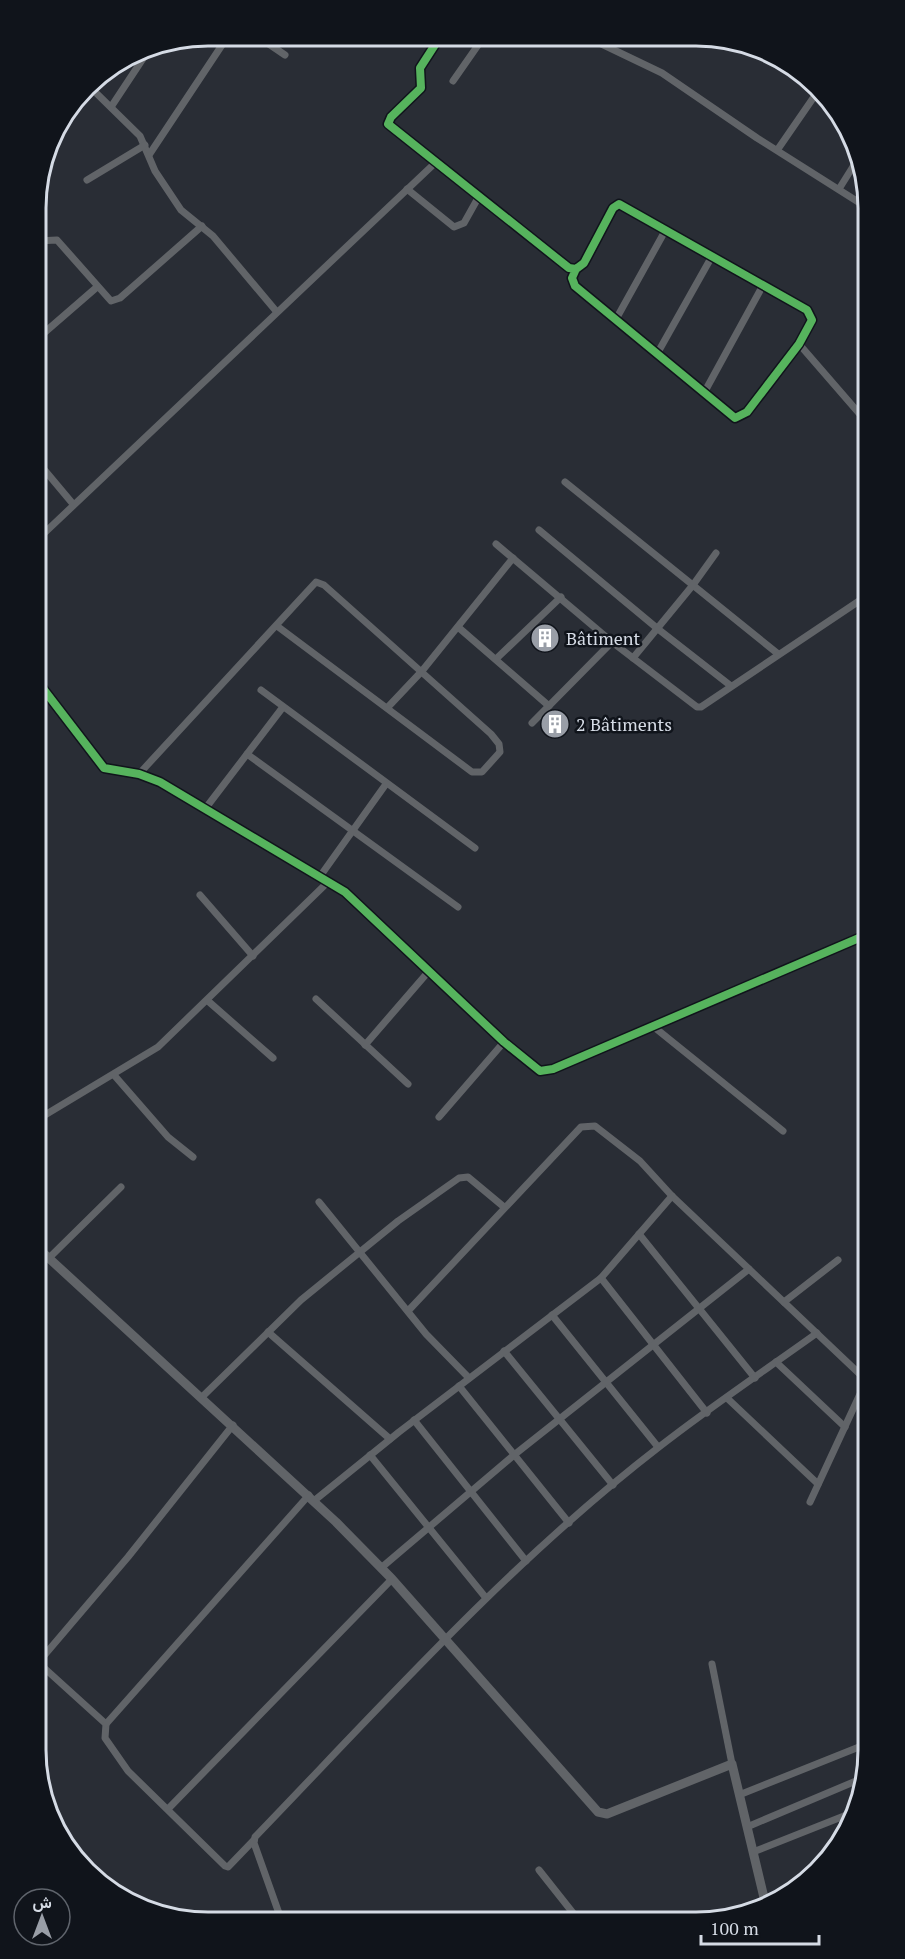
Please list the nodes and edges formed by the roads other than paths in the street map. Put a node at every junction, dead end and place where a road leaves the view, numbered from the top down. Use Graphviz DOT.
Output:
graph roads {
  1 [pos="221,46"];
  2 [pos="272,46"];
  3 [pos="435,46"];
  4 [pos="477,46"];
  5 [pos="606,46"];
  6 [pos="285,55"];
  7 [pos="141,62"];
  8 [pos="453,81"];
  9 [pos="96,93"];
  10 [pos="814,97"];
  11 [pos="111,107"];
  12 [pos="145,145"];
  13 [pos="778,149"];
  14 [pos="149,155"];
  15 [pos="434,164"];
  16 [pos="853,167"];
  17 [pos="87,180"];
  18 [pos="407,189"];
  19 [pos="839,189"];
  20 [pos="478,198"];
  21 [pos="858,201"];
  22 [pos="202,226"];
  23 [pos="665,231"];
  24 [pos="47,241"];
  25 [pos="711,258"];
  26 [pos="576,269"];
  27 [pos="97,287"];
  28 [pos="762,287"];
  29 [pos="276,311"];
  30 [pos="615,321"];
  31 [pos="47,330"];
  32 [pos="799,344"];
  33 [pos="657,354"];
  34 [pos="704,393"];
  35 [pos="858,412"];
  36 [pos="47,472"];
  37 [pos="566,482"];
  38 [pos="74,504"];
  39 [pos="47,530"];
  40 [pos="539,530"];
  41 [pos="496,544"];
  42 [pos="716,553"];
  43 [pos="513,558"];
  44 [pos="693,585"];
  45 [pos="561,597"];
  46 [pos="858,601"];
  47 [pos="277,626"];
  48 [pos="458,627"];
  49 [pos="658,629"];
  50 [pos="612,642"];
  51 [pos="777,653"];
  52 [pos="633,658"];
  53 [pos="496,659"];
  54 [pos="422,671"];
  55 [pos="731,686"];
  56 [pos="261,690"];
  57 [pos="47,693"];
  58 [pos="549,706"];
  59 [pos="283,707"];
  60 [pos="388,707"];
  61 [pos="532,723"];
  62 [pos="247,754"];
  63 [pos="139,774"];
  64 [pos="386,784"];
  65 [pos="205,808"];
  66 [pos="353,830"];
  67 [pos="475,848"];
  68 [pos="321,876"];
  69 [pos="329,881"];
  70 [pos="200,895"];
  71 [pos="458,907"];
  72 [pos="858,939"];
  73 [pos="253,956"];
  74 [pos="429,971"];
  75 [pos="316,999"];
  76 [pos="208,1001"];
  77 [pos="654,1028"];
  78 [pos="504,1042"];
  79 [pos="365,1045"];
  80 [pos="273,1058"];
  81 [pos="114,1075"];
  82 [pos="408,1084"];
  83 [pos="46,1114"];
  84 [pos="439,1118"];
  85 [pos="783,1131"];
  86 [pos="193,1157"];
  87 [pos="122,1187"];
  88 [pos="672,1196"];
  89 [pos="319,1202"];
  90 [pos="504,1208"];
  91 [pos="639,1234"];
  92 [pos="361,1253"];
  93 [pos="46,1256"];
  94 [pos="49,1258"];
  95 [pos="838,1260"];
  96 [pos="749,1269"];
  97 [pos="601,1278"];
  98 [pos="784,1302"];
  99 [pos="700,1308"];
  100 [pos="408,1311"];
  101 [pos="552,1315"];
  102 [pos="268,1332"];
  103 [pos="817,1333"];
  104 [pos="652,1346"];
  105 [pos="504,1351"];
  106 [pos="776,1362"];
  107 [pos="858,1372"];
  108 [pos="469,1378"];
  109 [pos="754,1378"];
  110 [pos="606,1382"];
  111 [pos="459,1386"];
  112 [pos="201,1398"];
  113 [pos="727,1398"];
  114 [pos="858,1399"];
  115 [pos="707,1413"];
  116 [pos="559,1419"];
  117 [pos="414,1420"];
  118 [pos="233,1425"];
  119 [pos="845,1427"];
  120 [pos="390,1440"];
  121 [pos="658,1447"];
  122 [pos="370,1455"];
  123 [pos="514,1455"];
  124 [pos="818,1484"];
  125 [pos="614,1485"];
  126 [pos="470,1492"];
  127 [pos="312,1498"];
  128 [pos="810,1503"];
  129 [pos="569,1523"];
  130 [pos="427,1528"];
  131 [pos="526,1561"];
  132 [pos="381,1568"];
  133 [pos="392,1579"];
  134 [pos="486,1598"];
  135 [pos="444,1638"];
  136 [pos="46,1653"];
  137 [pos="712,1664"];
  138 [pos="46,1669"];
  139 [pos="106,1724"];
  140 [pos="858,1747"];
  141 [pos="732,1764"];
  142 [pos="855,1781"];
  143 [pos="739,1795"];
  144 [pos="168,1809"];
  145 [pos="844,1816"];
  146 [pos="747,1827"];
  147 [pos="254,1840"];
  148 [pos="753,1852"];
  149 [pos="539,1870"];
  150 [pos="764,1898"];
  151 [pos="279,1912"];
  152 [pos="572,1912"];
  1 -- 14 [label="street"];
  2 -- 6 [label="street"];
  3 -- 15 [label="street"];
  4 -- 8 [label="street"];
  5 -- 13 [label="street"];
  7 -- 11 [label="street"];
  9 -- 11 [label="street"];
  10 -- 13 [label="street"];
  11 -- 12 [label="street"];
  12 -- 14 [label="street"];
  12 -- 17 [label="street"];
  13 -- 19 [label="street"];
  14 -- 22 [label="street"];
  15 -- 18 [label="street"];
  15 -- 20 [label="street"];
  16 -- 19 [label="street"];
  18 -- 20 [label="street"];
  18 -- 29 [label="street"];
  19 -- 21 [label="street"];
  20 -- 26 [label="street"];
  22 -- 27 [label="street"];
  22 -- 29 [label="street"];
  23 -- 25 [label="street"];
  23 -- 26 [label="street"];
  23 -- 30 [label="street"];
  24 -- 27 [label="street"];
  25 -- 28 [label="street"];
  25 -- 33 [label="street"];
  26 -- 30 [label="street"];
  27 -- 31 [label="street"];
  28 -- 32 [label="street"];
  28 -- 34 [label="street"];
  29 -- 38 [label="street"];
  30 -- 33 [label="street"];
  32 -- 34 [label="street"];
  32 -- 35 [label="street"];
  33 -- 34 [label="street"];
  36 -- 38 [label="street"];
  37 -- 44 [label="street"];
  38 -- 39 [label="street"];
  40 -- 49 [label="street"];
  41 -- 43 [label="street"];
  42 -- 44 [label="street"];
  43 -- 45 [label="street"];
  43 -- 48 [label="street"];
  44 -- 49 [label="street"];
  44 -- 51 [label="street"];
  45 -- 50 [label="street"];
  45 -- 53 [label="street"];
  46 -- 51 [label="street"];
  47 -- 54 [label="street"];
  47 -- 60 [label="street"];
  47 -- 63 [label="street"];
  48 -- 53 [label="street"];
  48 -- 54 [label="street"];
  49 -- 52 [label="street"];
  49 -- 55 [label="street"];
  50 -- 52 [label="street"];
  50 -- 58 [label="street"];
  51 -- 55 [label="street"];
  52 -- 55 [label="street"];
  53 -- 58 [label="street"];
  54 -- 60 [label="street"];
  54 -- 60 [label="street"];
  56 -- 59 [label="street"];
  57 -- 63 [label="street"];
  58 -- 61 [label="street"];
  59 -- 62 [label="street"];
  59 -- 64 [label="street"];
  62 -- 65 [label="street"];
  62 -- 66 [label="street"];
  63 -- 65 [label="street"];
  64 -- 66 [label="street"];
  64 -- 67 [label="street"];
  65 -- 68 [label="street"];
  66 -- 68 [label="street"];
  66 -- 71 [label="street"];
  68 -- 69 [label="street"];
  69 -- 73 [label="street"];
  69 -- 74 [label="street"];
  70 -- 73 [label="street"];
  72 -- 77 [label="street"];
  73 -- 76 [label="street"];
  74 -- 78 [label="street"];
  74 -- 79 [label="street"];
  75 -- 79 [label="street"];
  76 -- 80 [label="street"];
  76 -- 81 [label="street"];
  77 -- 78 [label="street"];
  77 -- 85 [label="street"];
  78 -- 84 [label="street"];
  79 -- 82 [label="street"];
  81 -- 83 [label="street"];
  81 -- 86 [label="street"];
  87 -- 94 [label="street"];
  88 -- 90 [label="street"];
  88 -- 91 [label="street"];
  88 -- 96 [label="street"];
  89 -- 92 [label="street"];
  90 -- 92 [label="street"];
  90 -- 100 [label="street"];
  91 -- 97 [label="street"];
  91 -- 99 [label="street"];
  92 -- 100 [label="street"];
  92 -- 102 [label="street"];
  93 -- 94 [label="street"];
  94 -- 112 [label="street"];
  95 -- 98 [label="street"];
  96 -- 98 [label="street"];
  96 -- 99 [label="street"];
  97 -- 101 [label="street"];
  97 -- 104 [label="street"];
  98 -- 103 [label="street"];
  99 -- 104 [label="street"];
  99 -- 109 [label="street"];
  100 -- 108 [label="street"];
  101 -- 105 [label="street"];
  101 -- 110 [label="street"];
  102 -- 112 [label="street"];
  102 -- 120 [label="street"];
  103 -- 106 [label="street"];
  103 -- 107 [label="street"];
  104 -- 110 [label="street"];
  104 -- 115 [label="street"];
  105 -- 108 [label="street"];
  105 -- 116 [label="street"];
  106 -- 109 [label="street"];
  106 -- 119 [label="street"];
  108 -- 111 [label="street"];
  109 -- 113 [label="street"];
  110 -- 116 [label="street"];
  110 -- 121 [label="street"];
  111 -- 117 [label="street"];
  111 -- 123 [label="street"];
  112 -- 118 [label="street"];
  113 -- 115 [label="street"];
  113 -- 124 [label="street"];
  114 -- 119 [label="street"];
  115 -- 121 [label="street"];
  116 -- 123 [label="street"];
  116 -- 125 [label="street"];
  117 -- 120 [label="street"];
  117 -- 126 [label="street"];
  118 -- 127 [label="street"];
  118 -- 136 [label="street"];
  119 -- 124 [label="street"];
  120 -- 122 [label="street"];
  121 -- 125 [label="street"];
  122 -- 127 [label="street"];
  122 -- 130 [label="street"];
  123 -- 126 [label="street"];
  123 -- 129 [label="street"];
  124 -- 128 [label="street"];
  125 -- 129 [label="street"];
  126 -- 130 [label="street"];
  126 -- 131 [label="street"];
  127 -- 132 [label="street"];
  127 -- 139 [label="street"];
  129 -- 131 [label="street"];
  130 -- 132 [label="street"];
  130 -- 134 [label="street"];
  131 -- 134 [label="street"];
  132 -- 133 [label="street"];
  133 -- 135 [label="street"];
  133 -- 144 [label="street"];
  134 -- 135 [label="street"];
  135 -- 141 [label="street"];
  135 -- 147 [label="street"];
  137 -- 141 [label="street"];
  138 -- 139 [label="street"];
  139 -- 144 [label="street"];
  140 -- 143 [label="street"];
  141 -- 143 [label="street"];
  142 -- 146 [label="street"];
  143 -- 146 [label="street"];
  144 -- 147 [label="street"];
  145 -- 148 [label="street"];
  146 -- 148 [label="street"];
  147 -- 151 [label="street"];
  148 -- 150 [label="street"];
  149 -- 152 [label="street"];
}
